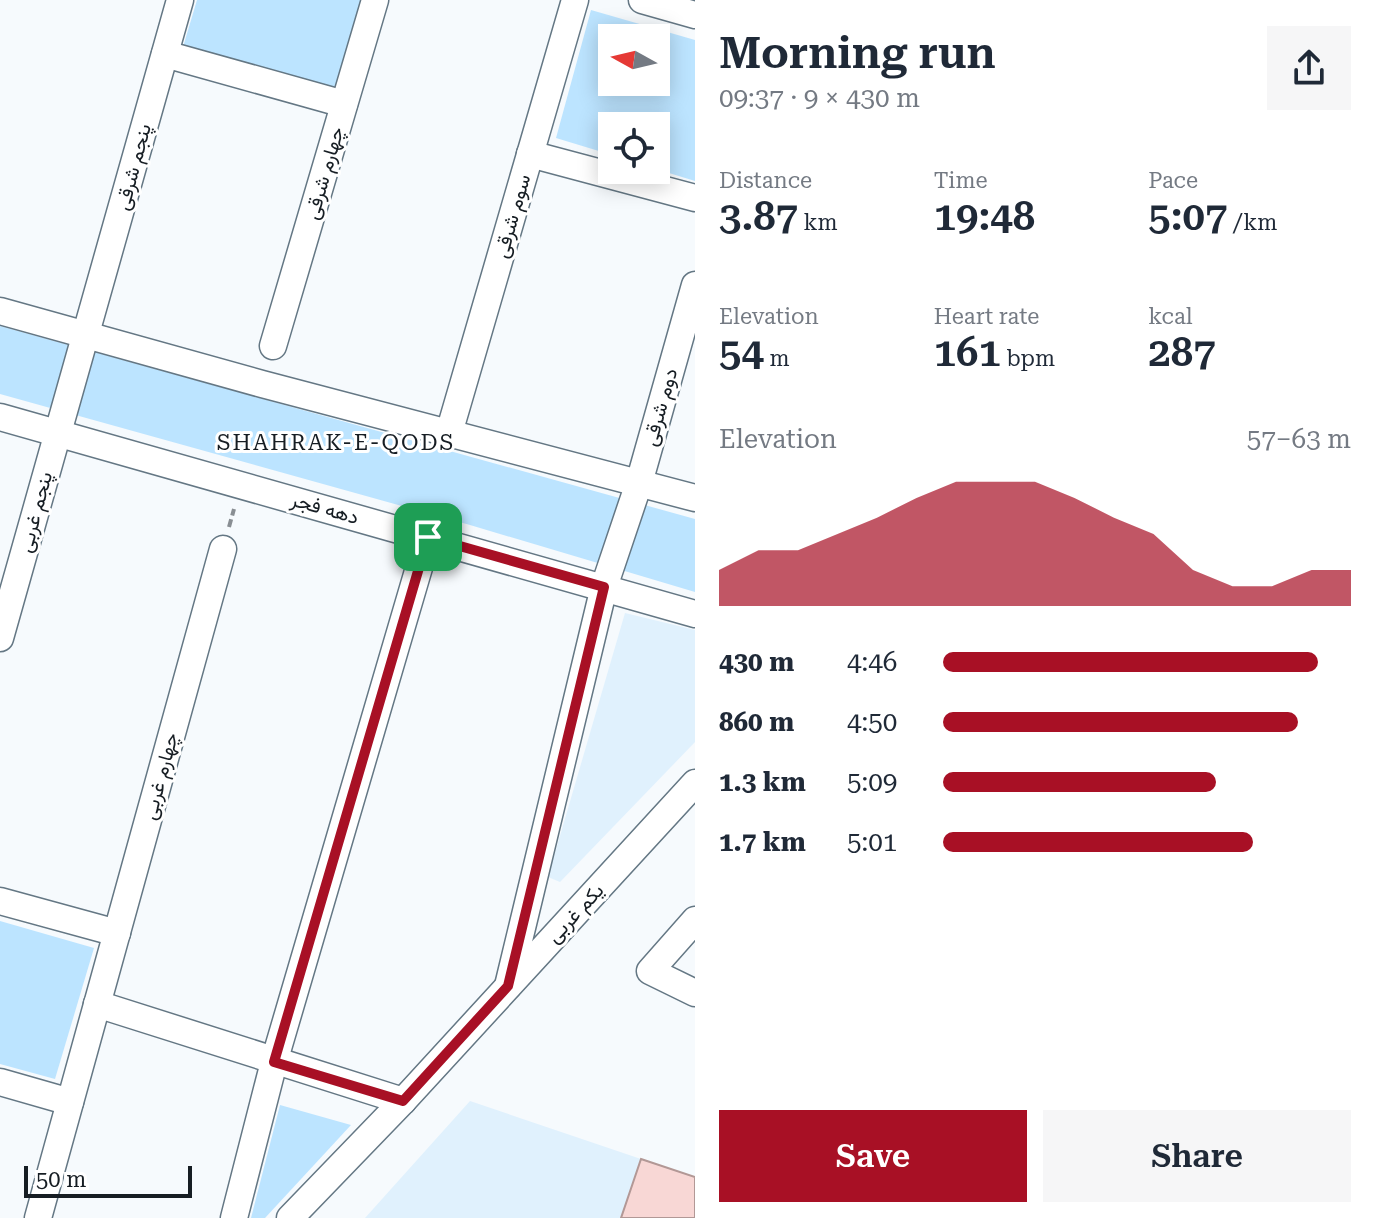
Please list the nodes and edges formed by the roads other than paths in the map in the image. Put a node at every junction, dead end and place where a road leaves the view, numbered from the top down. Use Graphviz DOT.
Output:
graph roads {
  1 [pos="180,0"];
  2 [pos="375,0"];
  3 [pos="575,0"];
  4 [pos="642,0"];
  5 [pos="695,15"];
  6 [pos="165,54"];
  7 [pos="344,104"];
  8 [pos="530,154"];
  9 [pos="695,198"];
  10 [pos="695,285"];
  11 [pos="0,311"];
  12 [pos="87,335"];
  13 [pos="273,346"];
  14 [pos="0,417"];
  15 [pos="56,433"];
  16 [pos="449,433"];
  17 [pos="639,483"];
  18 [pos="695,498"];
  19 [pos="428,537"];
  20 [pos="223,549"];
  21 [pos="604,587"];
  22 [pos="695,614"];
  23 [pos="0,638"];
  24 [pos="695,783"];
  25 [pos="0,901"];
  26 [pos="695,920"];
  27 [pos="117,933"];
  28 [pos="508,986"];
  29 [pos="695,993"];
  30 [pos="97,1004"];
  31 [pos="274,1062"];
  32 [pos="0,1082"];
  33 [pos="403,1101"];
  34 [pos="70,1102"];
  35 [pos="38,1218"];
  36 [pos="234,1218"];
  37 [pos="290,1218"];
  1 -- 6 [label="street, پنجم شرقی"];
  2 -- 7 [label="street, چهارم شرقی"];
  3 -- 8 [label="street, سوم شرقی"];
  4 -- 5 [label="street"];
  6 -- 7 [label="street"];
  6 -- 12 [label="street, پنجم شرقی"];
  7 -- 13 [label="street, چهارم شرقی"];
  8 -- 9 [label="street"];
  8 -- 16 [label="street, سوم شرقی"];
  10 -- 17 [label="street, دوم شرقی"];
  11 -- 12 [label="street"];
  12 -- 15 [label="street, پنجم شرقی"];
  12 -- 16 [label="street"];
  14 -- 15 [label="street, دهه فجر"];
  15 -- 19 [label="street, دهه فجر"];
  15 -- 23 [label="street, پنجم غربی"];
  16 -- 17 [label="street"];
  17 -- 18 [label="street"];
  17 -- 21 [label="street, دوم شرقی"];
  19 -- 21 [label="street, دهه فجر"];
  19 -- 31 [label="street"];
  20 -- 27 [label="street, چهارم غربی"];
  21 -- 22 [label="street, دهه فجر"];
  21 -- 28 [label="street, دوم شرقی"];
  24 -- 28 [label="street, یکم غربی"];
  25 -- 27 [label="street"];
  26 -- 29 [label="street"];
  27 -- 30 [label="street, چهارم غربی"];
  28 -- 33 [label="street, یکم غربی"];
  30 -- 31 [label="street"];
  30 -- 34 [label="street, چهارم غربی"];
  31 -- 33 [label="street"];
  31 -- 36 [label="street"];
  32 -- 34 [label="street"];
  33 -- 37 [label="street, یکم غربی"];
  34 -- 35 [label="street, چهارم غربی"];
}
